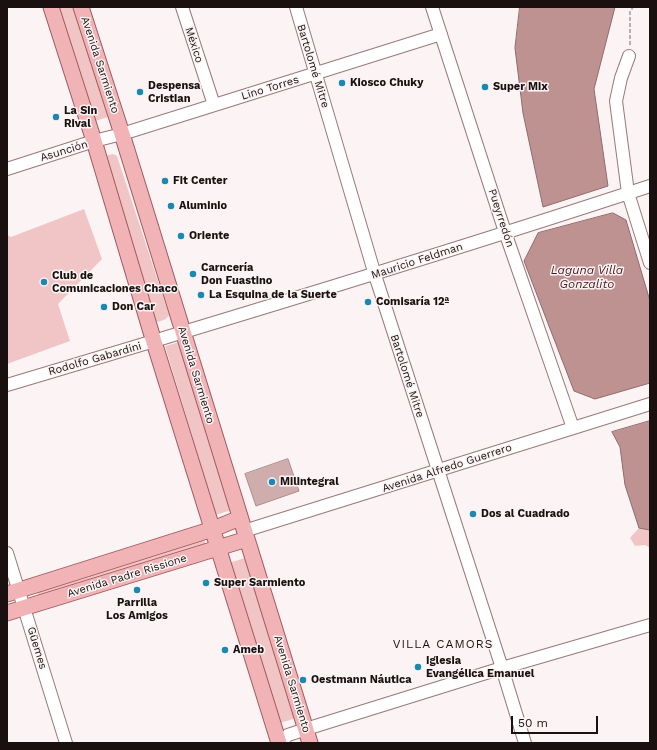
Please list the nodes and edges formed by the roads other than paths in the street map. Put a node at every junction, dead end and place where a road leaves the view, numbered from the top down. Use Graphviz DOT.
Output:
graph roads {
  1 [pos="52,7"];
  2 [pos="81,7"];
  3 [pos="182,7"];
  4 [pos="296,7"];
  5 [pos="432,7"];
  6 [pos="441,34"];
  7 [pos="629,56"];
  8 [pos="316,74"];
  9 [pos="214,105"];
  10 [pos="122,134"];
  11 [pos="94,141"];
  12 [pos="7,169"];
  13 [pos="650,186"];
  14 [pos="628,193"];
  15 [pos="505,232"];
  16 [pos="650,263"];
  17 [pos="375,275"];
  18 [pos="183,333"];
  19 [pos="154,342"];
  20 [pos="7,385"];
  21 [pos="650,404"];
  22 [pos="573,428"];
  23 [pos="437,471"];
  24 [pos="213,529"];
  25 [pos="244,530"];
  26 [pos="219,548"];
  27 [pos="7,554"];
  28 [pos="13,592"];
  29 [pos="24,607"];
  30 [pos="7,612"];
  31 [pos="650,625"];
  32 [pos="502,668"];
  33 [pos="308,736"];
  34 [pos="66,743"];
  35 [pos="280,743"];
  36 [pos="525,743"];
  1 -- 11 [label="main road"];
  2 -- 10 [label="main road, Avenida Sarmiento"];
  3 -- 9 [label="street, México"];
  4 -- 8 [label="street, Bartolomé Mitre"];
  5 -- 6 [label="street, Pueyrredón"];
  6 -- 8 [label="street, Lino Torres"];
  6 -- 15 [label="street, Pueyrredón"];
  7 -- 14 [label="street"];
  8 -- 9 [label="street, Lino Torres"];
  8 -- 17 [label="street, Bartolomé Mitre"];
  9 -- 10 [label="street, Lino Torres"];
  10 -- 11 [label="street, Asunción"];
  10 -- 18 [label="main road, Avenida Sarmiento"];
  11 -- 12 [label="street, Asunción"];
  11 -- 19 [label="main road"];
  13 -- 14 [label="street, Mauricio Feldman"];
  14 -- 15 [label="street, Mauricio Feldman"];
  14 -- 16 [label="street"];
  15 -- 17 [label="street, Mauricio Feldman"];
  15 -- 22 [label="street, Pueyrredón"];
  17 -- 18 [label="street, Mauricio Feldman"];
  17 -- 23 [label="street, Bartolomé Mitre"];
  18 -- 19 [label="street, Rodolfo Gabardini"];
  18 -- 25 [label="main road, Avenida Sarmiento"];
  19 -- 20 [label="street, Rodolfo Gabardini"];
  19 -- 24 [label="main road"];
  21 -- 22 [label="street, Avenida Alfredo Guerrero"];
  22 -- 23 [label="street, Avenida Alfredo Guerrero"];
  23 -- 25 [label="street, Avenida Alfredo Guerrero"];
  23 -- 32 [label="street, Bartolomé Mitre"];
  24 -- 25 [label="main road, Avenida Padre Rissione"];
  24 -- 26 [label="main road"];
  24 -- 28 [label="main road, Avenida Padre Rissione"];
  25 -- 26 [label="main road, Avenida Padre Rissione"];
  25 -- 33 [label="main road, Avenida Sarmiento"];
  26 -- 29 [label="main road, Avenida Padre Rissione"];
  26 -- 35 [label="main road"];
  27 -- 28 [label="street, Güemes"];
  28 -- 29 [label="street, Güemes"];
  29 -- 30 [label="main road, Avenida Padre Rissione"];
  29 -- 34 [label="street, Güemes"];
  31 -- 32 [label="street"];
  32 -- 33 [label="street"];
  32 -- 36 [label="street, Bartolomé Mitre"];
  33 -- 35 [label="street"];
}
